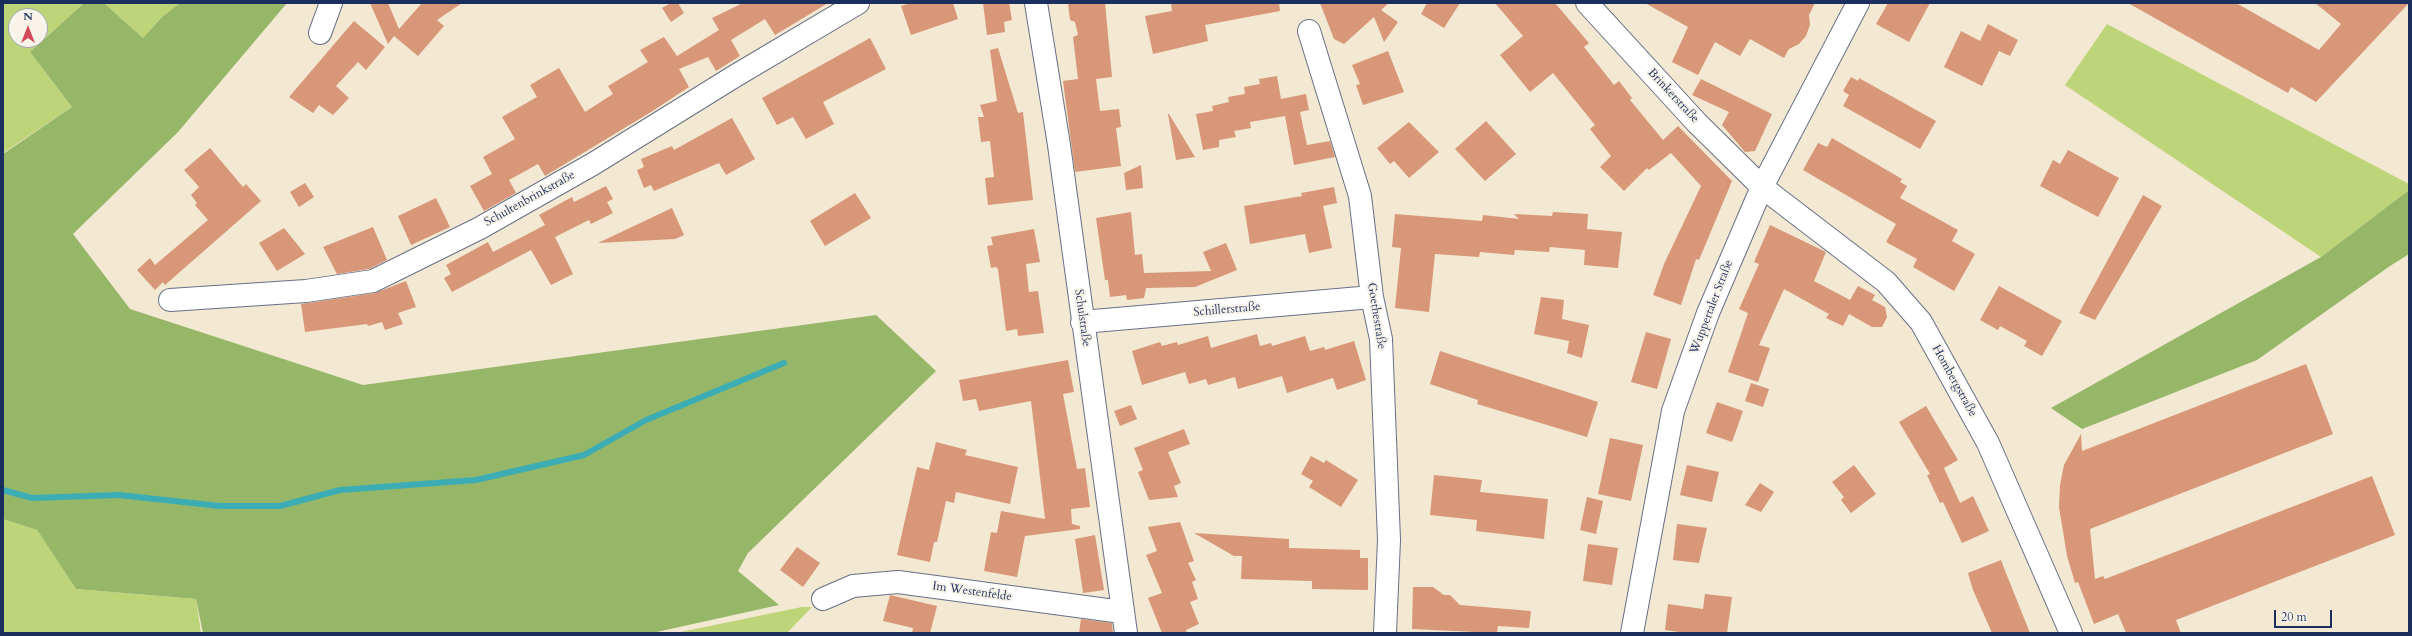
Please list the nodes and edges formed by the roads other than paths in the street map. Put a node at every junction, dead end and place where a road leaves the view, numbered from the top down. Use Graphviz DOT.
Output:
graph roads {
  1 [pos="331,3"];
  2 [pos="858,3"];
  3 [pos="1036,3"];
  4 [pos="1587,3"];
  5 [pos="1858,3"];
  6 [pos="1309,31"];
  7 [pos="320,33"];
  8 [pos="1762,187"];
  9 [pos="1372,297"];
  10 [pos="170,300"];
  11 [pos="1082,322"];
  12 [pos="823,598"];
  13 [pos="1124,623"];
  14 [pos="1385,633"];
  15 [pos="1632,633"];
  16 [pos="2071,633"];
  1 -- 7 [label="street"];
  2 -- 10 [label="street, Schultenbrinkstraße"];
  3 -- 11 [label="street, Schulstraße"];
  4 -- 8 [label="street, Brinkerstraße"];
  5 -- 8 [label="street, Wuppertaler Straße"];
  6 -- 9 [label="street, Goethestraße"];
  8 -- 15 [label="street, Wuppertaler Straße"];
  8 -- 16 [label="street, Hombergstraße"];
  9 -- 11 [label="street, Schillerstraße"];
  9 -- 14 [label="street, Goethestraße"];
  11 -- 13 [label="street, Schulstraße"];
  12 -- 13 [label="street, Im Westenfelde"];
}
